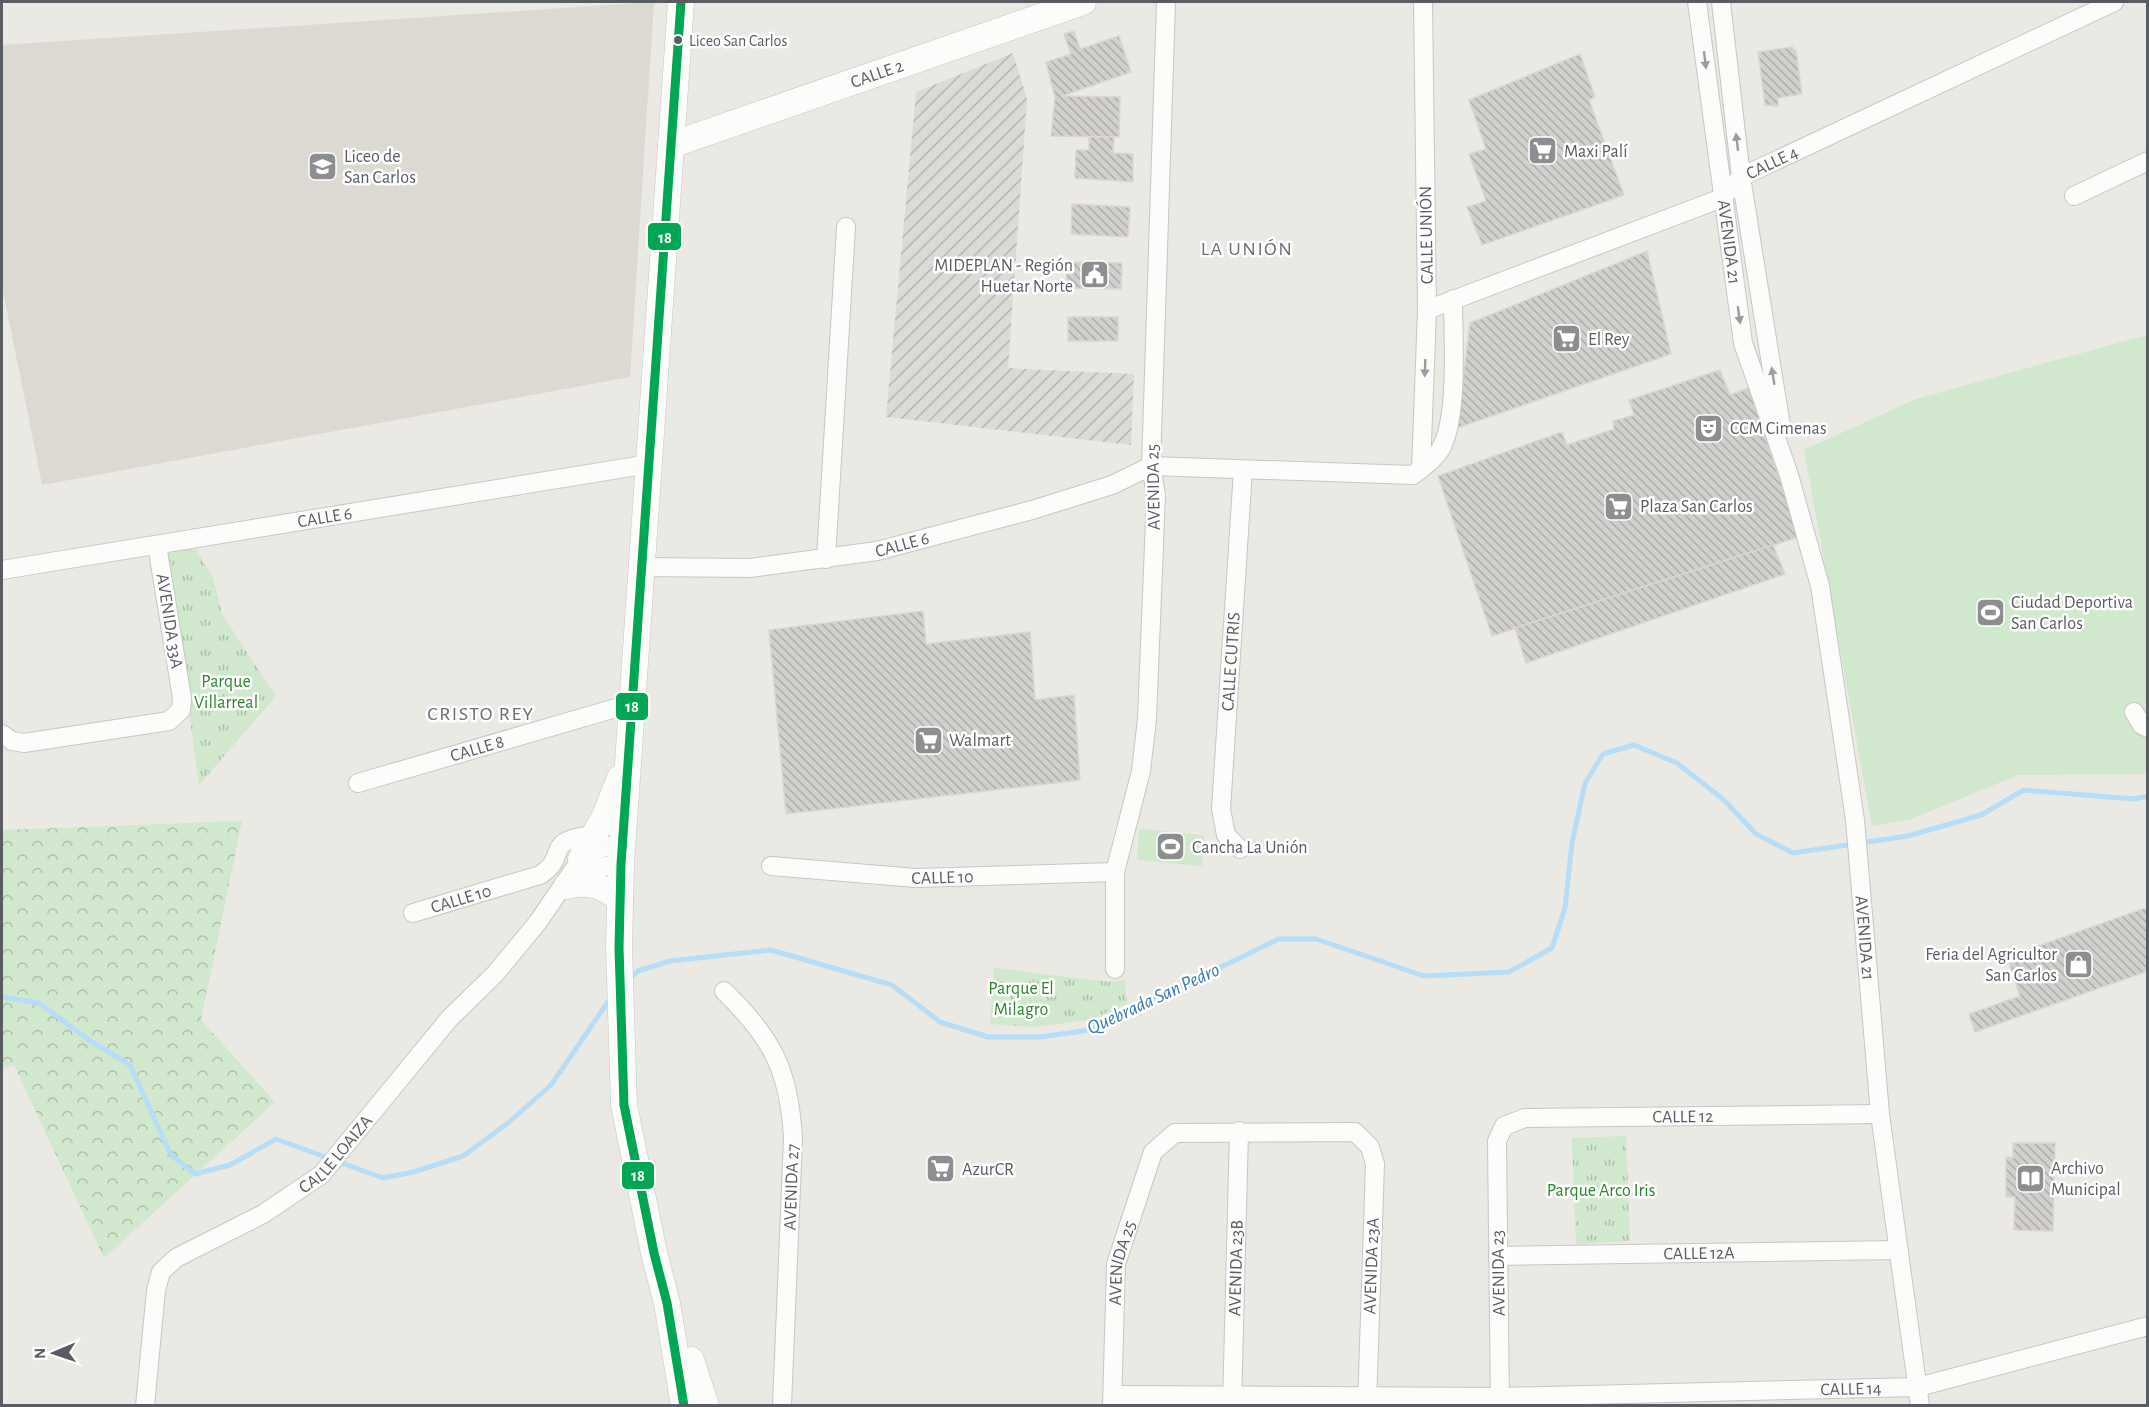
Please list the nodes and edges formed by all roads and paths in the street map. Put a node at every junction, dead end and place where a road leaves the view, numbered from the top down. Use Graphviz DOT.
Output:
graph roads {
  1 [pos="681,2"];
  2 [pos="1083,2"];
  3 [pos="1166,2"];
  4 [pos="1423,2"];
  5 [pos="1697,2"];
  6 [pos="1721,2"];
  7 [pos="2114,2"];
  8 [pos="671,146"];
  9 [pos="2148,161"];
  10 [pos="1742,177"];
  11 [pos="2074,196"];
  12 [pos="1722,198"];
  13 [pos="846,227"];
  14 [pos="1453,299"];
  15 [pos="1427,309"];
  16 [pos="649,464"];
  17 [pos="1151,466"];
  18 [pos="1421,469"];
  19 [pos="1243,470"];
  20 [pos="1789,475"];
  21 [pos="157,545"];
  22 [pos="826,559"];
  23 [pos="642,567"];
  24 [pos="2,570"];
  25 [pos="633,703"];
  26 [pos="2134,712"];
  27 [pos="2148,728"];
  28 [pos="2,734"];
  29 [pos="631,741"];
  30 [pos="357,783"];
  31 [pos="594,835"];
  32 [pos="1240,849"];
  33 [pos="622,853"];
  34 [pos="581,859"];
  35 [pos="771,866"];
  36 [pos="1115,872"];
  37 [pos="564,889"];
  38 [pos="620,899"];
  39 [pos="413,913"];
  40 [pos="1115,969"];
  41 [pos="724,991"];
  42 [pos="1880,1114"];
  43 [pos="1239,1131"];
  44 [pos="1497,1142"];
  45 [pos="1899,1250"];
  46 [pos="1498,1256"];
  47 [pos="666,1299"];
  48 [pos="2148,1326"];
  49 [pos="1919,1396"];
  50 [pos="1113,1400"];
  51 [pos="1232,1401"];
  52 [pos="1367,1401"];
  53 [pos="1499,1401"];
  54 [pos="145,1406"];
  55 [pos="684,1406"];
  56 [pos="705,1406"];
  57 [pos="782,1406"];
  1 -- 8 [label="main road"];
  2 -- 8 [label="main road, CALLE 2"];
  3 -- 17 [label="street, AVENIDA 25"];
  4 -- 15 [label="street, CALLE UNIÓN"];
  5 -- 12 [label="street, AVENIDA 21, one-way"];
  10 -- 6 [label="street, AVENIDA 21, one-way"];
  7 -- 10 [label="street, CALLE 4"];
  8 -- 16 [label="main road"];
  9 -- 11 [label="street"];
  10 -- 12 [label="street, CALLE 4"];
  20 -- 10 [label="street, AVENIDA 21, one-way"];
  12 -- 14 [label="street, CALLE 4"];
  12 -- 20 [label="street, AVENIDA 21, one-way"];
  13 -- 22 [label="street"];
  14 -- 15 [label="street, CALLE 4"];
  14 -- 18 [label="street, CALLE UNIÓN"];
  15 -- 18 [label="street, CALLE UNIÓN, one-way"];
  16 -- 21 [label="street, CALLE 6"];
  16 -- 23 [label="main road"];
  17 -- 19 [label="street"];
  17 -- 22 [label="street, CALLE 6"];
  17 -- 36 [label="street, AVENIDA 25"];
  18 -- 19 [label="street"];
  19 -- 32 [label="street, CALLE CUTRIS"];
  20 -- 42 [label="street, AVENIDA 21"];
  21 -- 24 [label="street, CALLE 6"];
  21 -- 28 [label="street, AVENIDA 33A"];
  22 -- 23 [label="street, CALLE 6"];
  23 -- 25 [label="main road"];
  25 -- 29 [label="main road"];
  25 -- 30 [label="street, CALLE 8"];
  26 -- 27 [label="street"];
  29 -- 31 [label="main road, CALLE LOAIZA"];
  29 -- 33 [label="main road"];
  31 -- 34 [label="main road, CALLE LOAIZA"];
  31 -- 39 [label="street, CALLE 10"];
  33 -- 34 [label="street"];
  33 -- 37 [label="street, CALLE LOAIZA"];
  33 -- 38 [label="main road"];
  34 -- 37 [label="street, CALLE LOAIZA"];
  35 -- 36 [label="street, CALLE 10"];
  36 -- 40 [label="street, AVENIDA 25"];
  37 -- 38 [label="main road"];
  37 -- 54 [label="street, CALLE LOAIZA"];
  38 -- 47 [label="main road"];
  41 -- 57 [label="street, AVENIDA 27"];
  42 -- 44 [label="street, CALLE 12"];
  42 -- 45 [label="street, AVENIDA 21"];
  43 -- 50 [label="street, AVENIDA 25"];
  43 -- 51 [label="street, AVENIDA 23B"];
  43 -- 52 [label="street, AVENIDA 23A"];
  44 -- 46 [label="street, AVENIDA 23"];
  45 -- 46 [label="street, CALLE 12A"];
  45 -- 49 [label="street, AVENIDA 21"];
  46 -- 53 [label="street, AVENIDA 23"];
  47 -- 55 [label="main road"];
  47 -- 56 [label="main road"];
  48 -- 49 [label="street, CALLE 14"];
  49 -- 53 [label="street, CALLE 14"];
  50 -- 51 [label="street, CALLE 14"];
  51 -- 52 [label="street, CALLE 14"];
  52 -- 53 [label="street, CALLE 14"];
}
